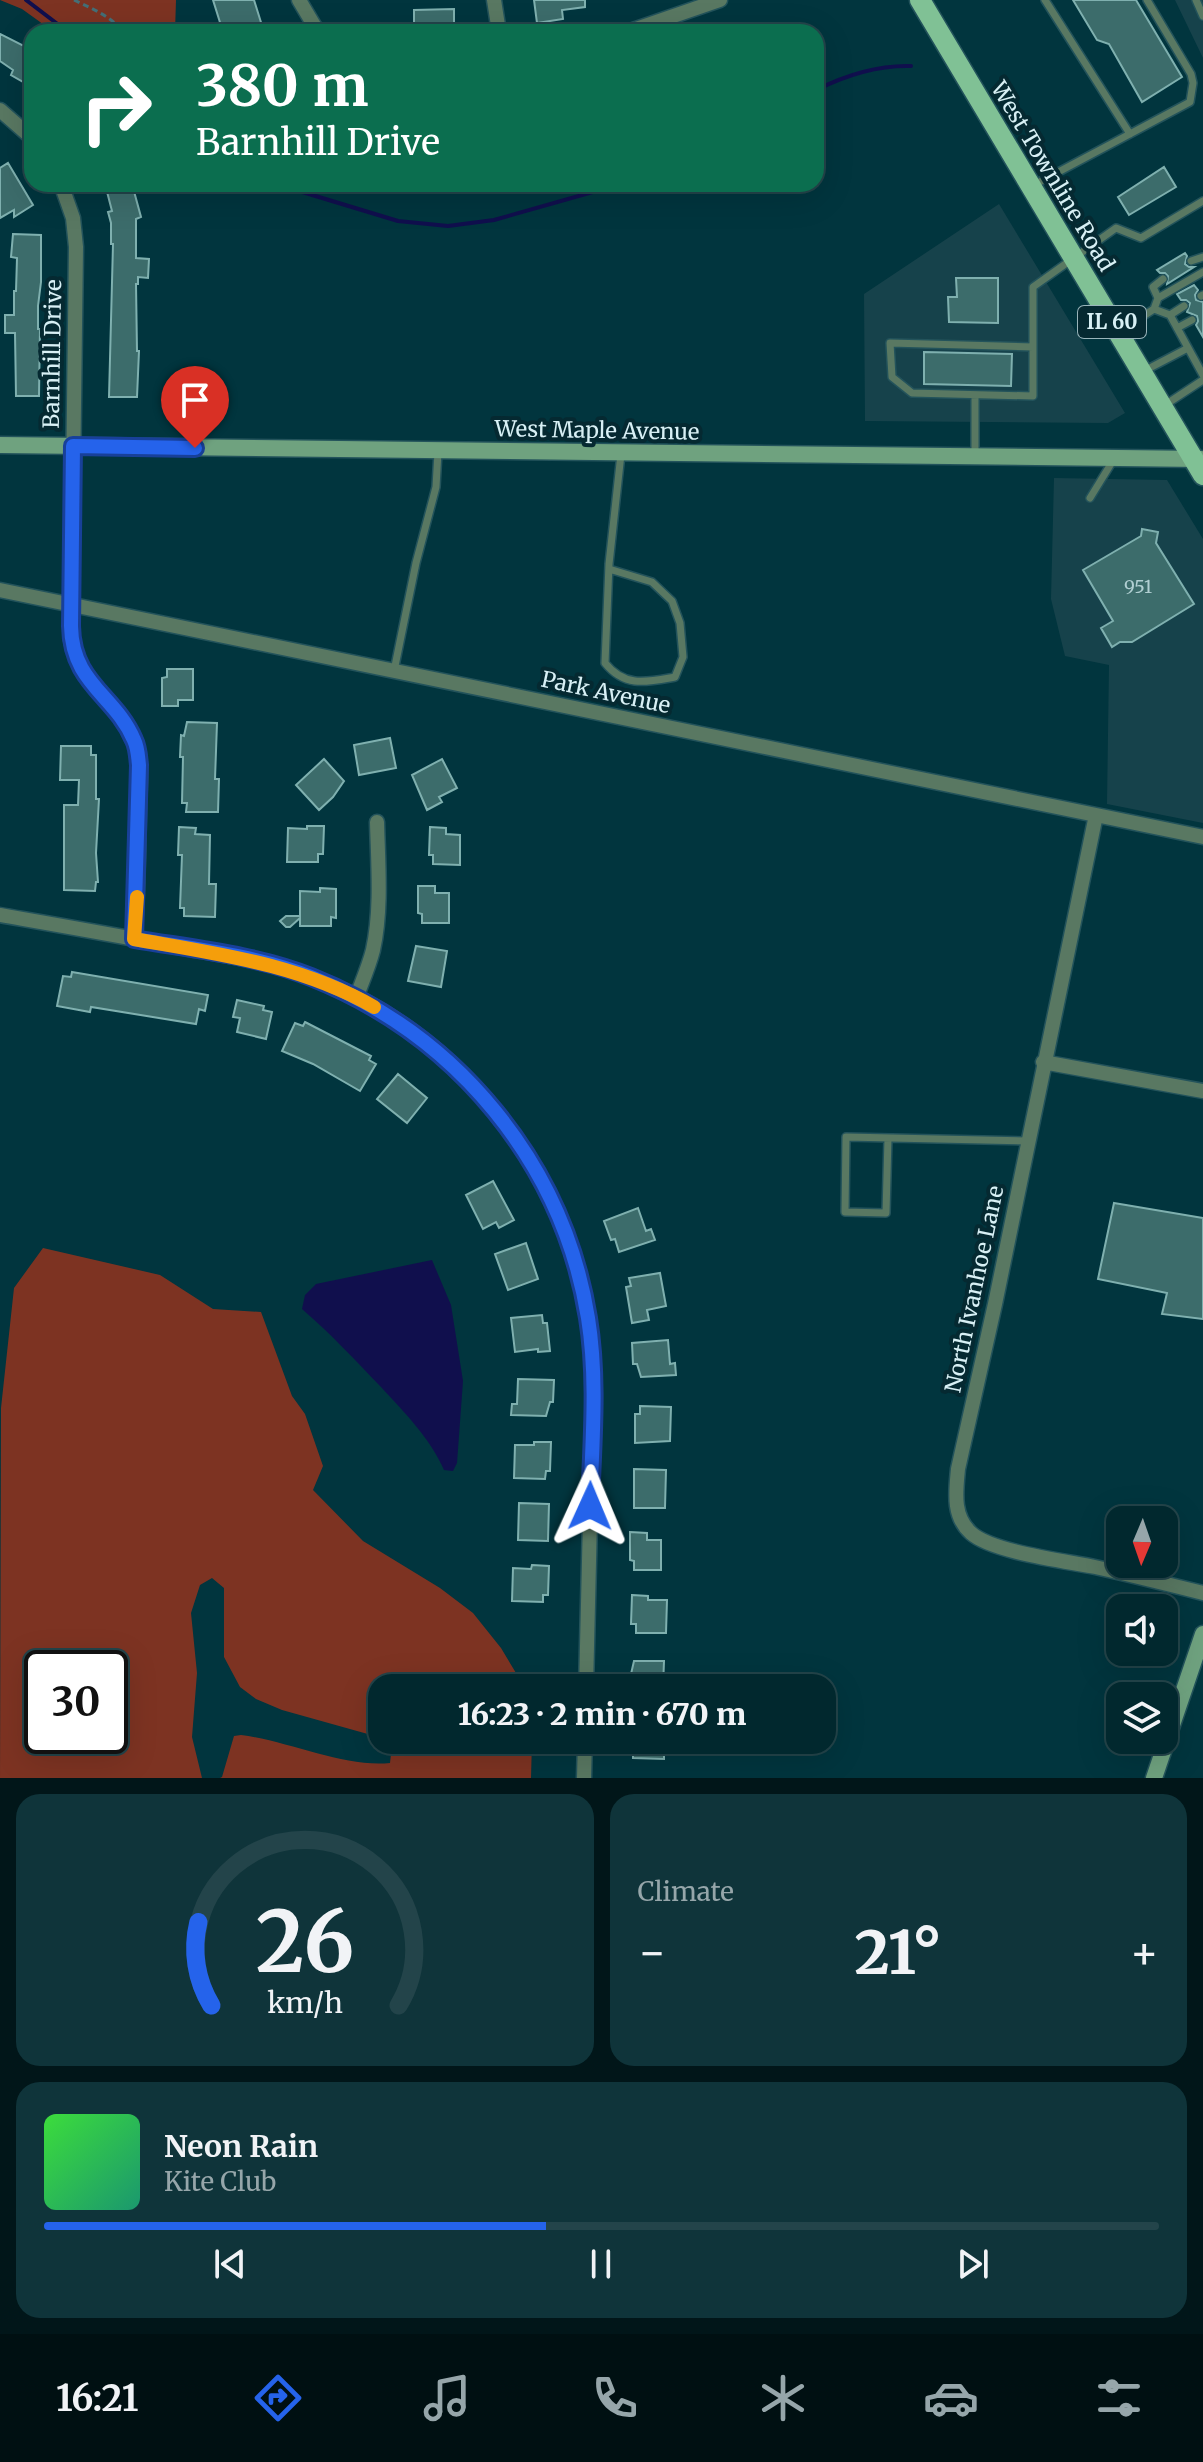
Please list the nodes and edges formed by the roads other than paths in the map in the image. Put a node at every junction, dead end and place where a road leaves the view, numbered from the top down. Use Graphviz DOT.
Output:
graph roads {
  1 [pos="299,0"];
  2 [pos="494,0"];
  3 [pos="720,0"];
  4 [pos="920,0"];
  5 [pos="1045,0"];
  6 [pos="1147,0"];
  7 [pos="1196,0"];
  8 [pos="1203,16"];
  9 [pos="313,24"];
  10 [pos="498,24"];
  11 [pos="650,24"];
  12 [pos="0,110"];
  13 [pos="24,131"];
  14 [pos="1130,134"];
  15 [pos="1031,186"];
  16 [pos="64,192"];
  17 [pos="1203,201"];
  18 [pos="1203,257"];
  19 [pos="1074,258"];
  20 [pos="1191,261"];
  21 [pos="1203,272"];
  22 [pos="1163,279"];
  23 [pos="1158,298"];
  24 [pos="1184,306"];
  25 [pos="1154,309"];
  26 [pos="1170,315"];
  27 [pos="1192,320"];
  28 [pos="1177,328"];
  29 [pos="1118,332"];
  30 [pos="1033,347"];
  31 [pos="1188,348"];
  32 [pos="1203,354"];
  33 [pos="1194,359"];
  34 [pos="1141,372"];
  35 [pos="1203,378"];
  36 [pos="975,395"];
  37 [pos="1162,407"];
  38 [pos="0,445"];
  39 [pos="73,446"];
  40 [pos="439,450"];
  41 [pos="621,452"];
  42 [pos="975,456"];
  43 [pos="1115,458"];
  44 [pos="1200,464"];
  45 [pos="1090,498"];
  46 [pos="609,569"];
  47 [pos="0,590"];
  48 [pos="71,604"];
  49 [pos="394,671"];
  50 [pos="1096,815"];
  51 [pos="377,822"];
  52 [pos="1203,837"];
  53 [pos="0,915"];
  54 [pos="134,939"];
  55 [pos="356,998"];
  56 [pos="1043,1062"];
  57 [pos="1203,1091"];
  58 [pos="888,1138"];
  59 [pos="1028,1141"];
  60 [pos="1203,1593"];
  61 [pos="1203,1634"];
  62 [pos="586,1674"];
  63 [pos="585,1754"];
  64 [pos="584,1778"];
  65 [pos="1154,1778"];
  1 -- 9 [label="street"];
  2 -- 10 [label="street"];
  3 -- 11 [label="street"];
  4 -- 15 [label="main road, West Townline Road / IL 60"];
  5 -- 14 [label="lane"];
  6 -- 14 [label="lane"];
  7 -- 8 [label="lane"];
  12 -- 13 [label="street"];
  14 -- 15 [label="lane"];
  15 -- 19 [label="main road, West Townline Road / IL 60"];
  16 -- 39 [label="street, Barnhill Drive"];
  17 -- 19 [label="lane"];
  18 -- 20 [label="lane"];
  19 -- 29 [label="main road, West Townline Road / IL 60"];
  19 -- 30 [label="lane"];
  21 -- 23 [label="lane"];
  22 -- 23 [label="lane"];
  23 -- 25 [label="lane"];
  24 -- 26 [label="lane"];
  25 -- 26 [label="lane"];
  25 -- 29 [label="lane"];
  26 -- 28 [label="lane"];
  27 -- 28 [label="lane"];
  28 -- 31 [label="lane"];
  29 -- 34 [label="main road, West Townline Road / IL 60"];
  30 -- 36 [label="lane"];
  30 -- 36 [label="lane"];
  31 -- 33 [label="lane"];
  31 -- 34 [label="lane"];
  32 -- 33 [label="lane"];
  33 -- 35 [label="lane"];
  34 -- 37 [label="main road, West Townline Road / IL 60"];
  35 -- 37 [label="lane"];
  36 -- 42 [label="lane"];
  37 -- 44 [label="main road, West Townline Road / IL 60"];
  38 -- 39 [label="main road, West Maple Avenue"];
  39 -- 40 [label="main road, West Maple Avenue"];
  39 -- 48 [label="street, Barnhill Drive"];
  40 -- 41 [label="main road, West Maple Avenue"];
  40 -- 49 [label="lane"];
  41 -- 42 [label="main road, West Maple Avenue"];
  41 -- 46 [label="lane"];
  42 -- 43 [label="main road, West Maple Avenue"];
  43 -- 44 [label="main road, West Maple Avenue"];
  43 -- 45 [label="lane"];
  46 -- 46 [label="lane"];
  47 -- 48 [label="street, Park Avenue"];
  48 -- 49 [label="street, Park Avenue"];
  48 -- 54 [label="street, Barnhill Drive"];
  49 -- 50 [label="street, Park Avenue"];
  50 -- 52 [label="street, Park Avenue"];
  50 -- 56 [label="street, North Ivanhoe Lane"];
  51 -- 55 [label="street"];
  53 -- 54 [label="street"];
  54 -- 55 [label="street"];
  55 -- 62 [label="street"];
  56 -- 57 [label="street"];
  56 -- 59 [label="street, North Ivanhoe Lane"];
  58 -- 58 [label="lane"];
  58 -- 59 [label="lane"];
  59 -- 60 [label="street, North Ivanhoe Lane"];
  61 -- 65 [label="main road"];
  63 -- 64 [label="street"];
}
